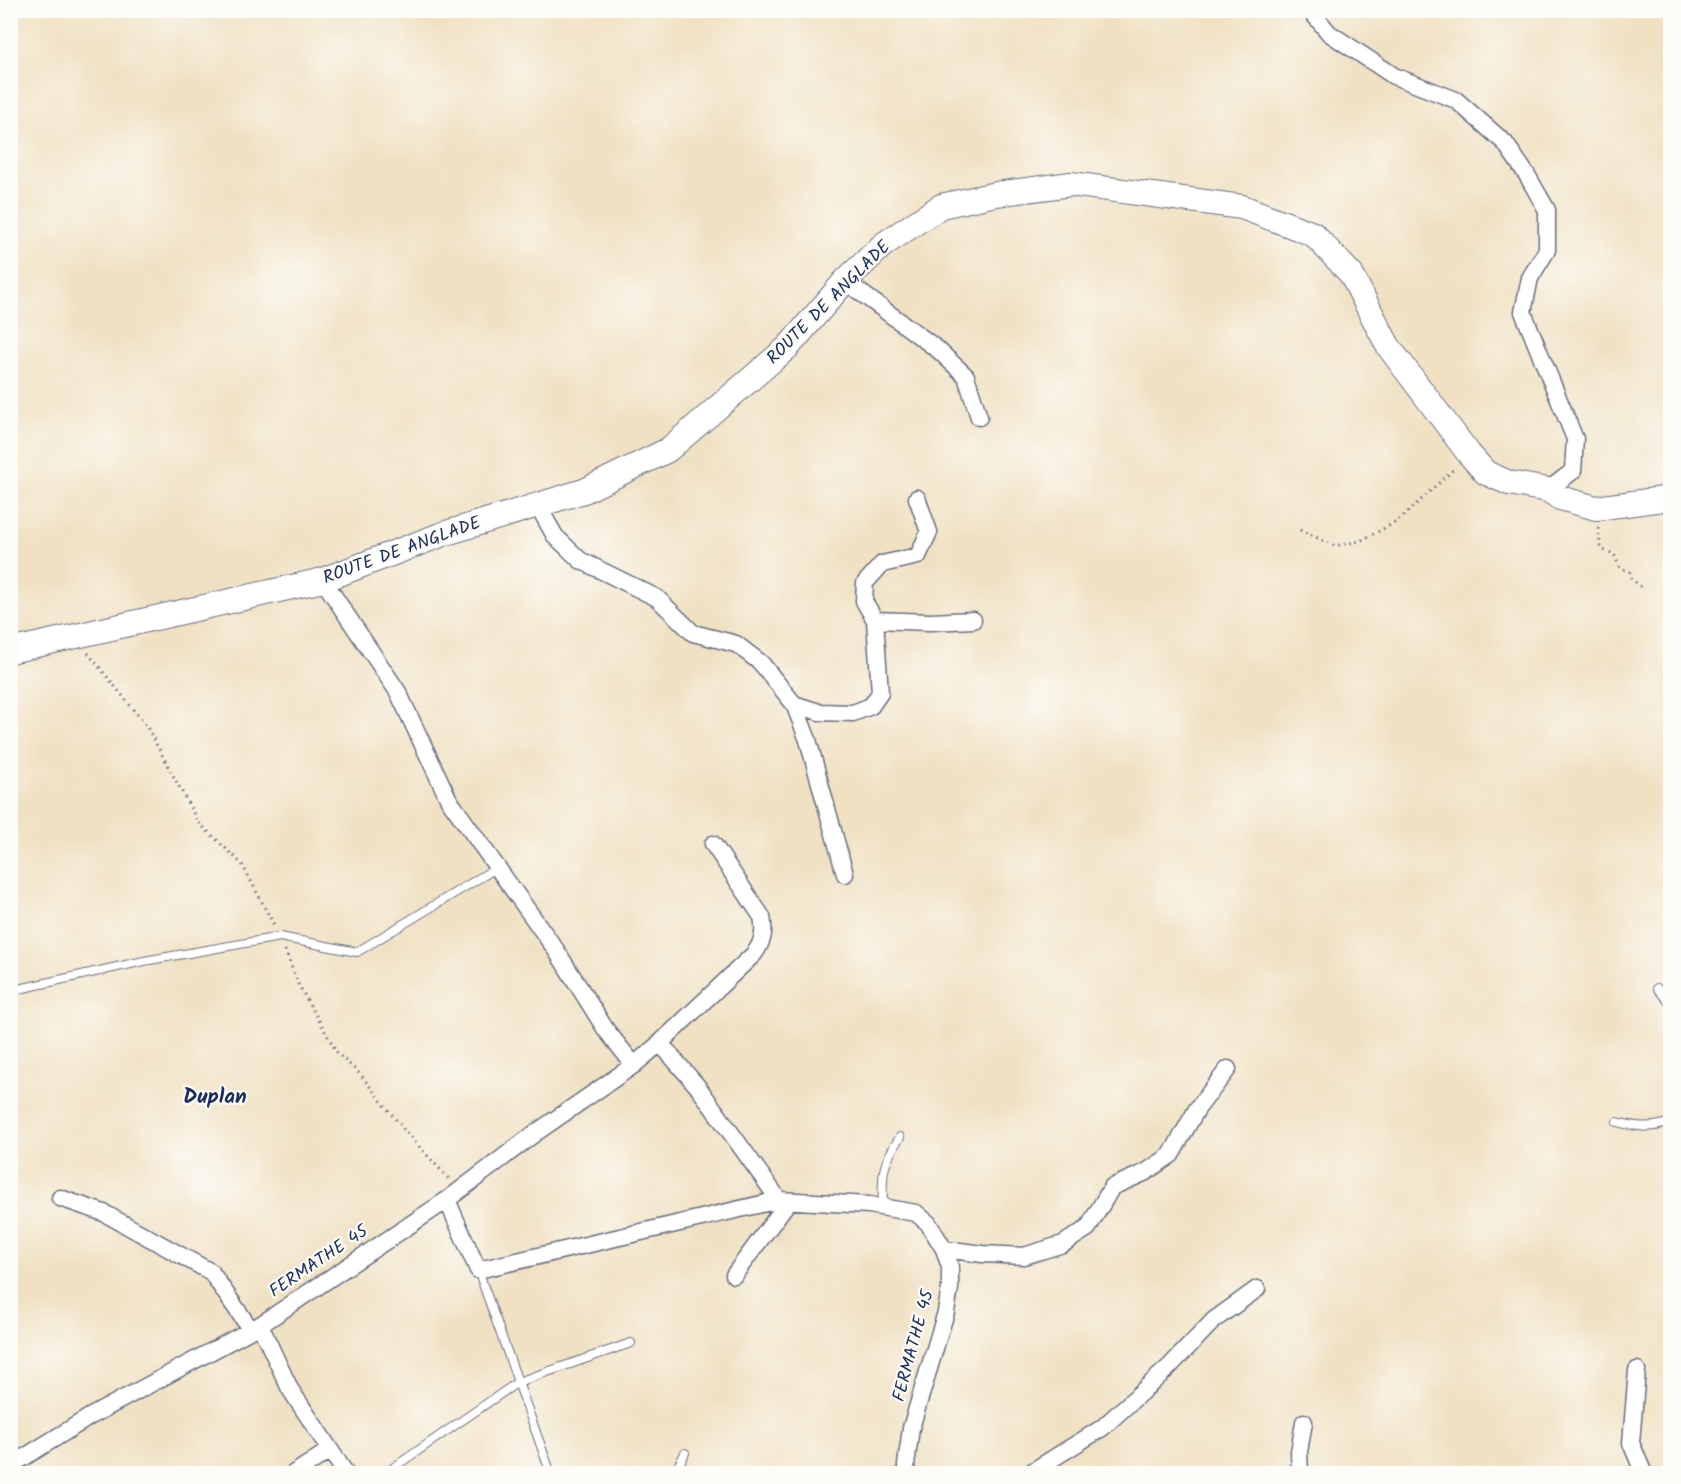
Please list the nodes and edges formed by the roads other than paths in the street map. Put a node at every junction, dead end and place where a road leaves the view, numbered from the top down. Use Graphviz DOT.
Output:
graph roads {
  1 [pos="1310,10"];
  2 [pos="845,281"];
  3 [pos="979,417"];
  4 [pos="1548,490"];
  5 [pos="917,498"];
  6 [pos="1671,498"];
  7 [pos="538,506"];
  8 [pos="322,580"];
  9 [pos="875,620"];
  10 [pos="973,620"];
  11 [pos="10,651"];
  12 [pos="794,704"];
  13 [pos="713,844"];
  14 [pos="496,868"];
  15 [pos="845,874"];
  16 [pos="1657,988"];
  17 [pos="10,991"];
  18 [pos="1671,1003"];
  19 [pos="660,1043"];
  20 [pos="634,1065"];
  21 [pos="1228,1069"];
  22 [pos="1617,1122"];
  23 [pos="1671,1122"];
  24 [pos="900,1137"];
  25 [pos="453,1195"];
  26 [pos="60,1198"];
  27 [pos="783,1201"];
  28 [pos="883,1208"];
  29 [pos="944,1249"];
  30 [pos="478,1270"];
  31 [pos="734,1275"];
  32 [pos="1257,1289"];
  33 [pos="255,1327"];
  34 [pos="631,1343"];
  35 [pos="1637,1370"];
  36 [pos="518,1382"];
  37 [pos="1304,1422"];
  38 [pos="330,1450"];
  39 [pos="685,1453"];
  40 [pos="10,1466"];
  41 [pos="293,1473"];
  42 [pos="346,1473"];
  43 [pos="384,1473"];
  44 [pos="551,1473"];
  45 [pos="674,1473"];
  46 [pos="907,1473"];
  47 [pos="1028,1473"];
  48 [pos="1300,1473"];
  49 [pos="1644,1473"];
  1 -- 4 [label="street"];
  2 -- 3 [label="street"];
  2 -- 4 [label="street, ROUTE DE ANGLADE"];
  2 -- 7 [label="street, ROUTE DE ANGLADE"];
  4 -- 6 [label="street, ROUTE DE ANGLADE"];
  5 -- 9 [label="street"];
  7 -- 8 [label="street, ROUTE DE ANGLADE"];
  7 -- 12 [label="street"];
  8 -- 11 [label="street, ROUTE DE ANGLADE"];
  8 -- 14 [label="street"];
  9 -- 10 [label="street"];
  9 -- 12 [label="street"];
  12 -- 15 [label="street"];
  13 -- 19 [label="street, FERMATHE 45"];
  14 -- 17 [label="lane"];
  14 -- 20 [label="street"];
  16 -- 18 [label="lane"];
  19 -- 20 [label="street, FERMATHE 45"];
  19 -- 27 [label="street"];
  20 -- 25 [label="street, FERMATHE 45"];
  21 -- 29 [label="street"];
  22 -- 23 [label="lane"];
  24 -- 28 [label="lane"];
  25 -- 30 [label="street"];
  25 -- 33 [label="street, FERMATHE 45"];
  26 -- 33 [label="street"];
  27 -- 28 [label="street, FERMATHE 45"];
  27 -- 30 [label="street, FERMATHE 45"];
  27 -- 31 [label="street"];
  28 -- 29 [label="street, FERMATHE 45"];
  29 -- 46 [label="street, FERMATHE 45"];
  30 -- 36 [label="lane"];
  32 -- 47 [label="street"];
  33 -- 38 [label="street"];
  33 -- 40 [label="street, FERMATHE 45"];
  34 -- 36 [label="lane"];
  35 -- 49 [label="street"];
  36 -- 43 [label="lane"];
  36 -- 44 [label="lane"];
  37 -- 48 [label="street"];
  38 -- 41 [label="street"];
  38 -- 42 [label="street"];
  39 -- 45 [label="lane"];
}
